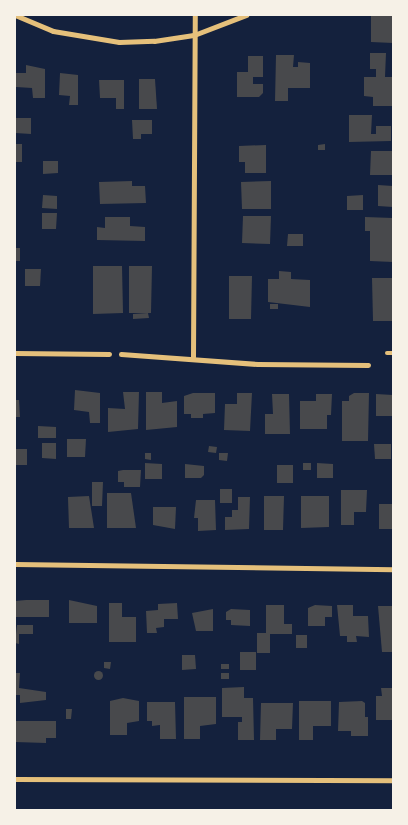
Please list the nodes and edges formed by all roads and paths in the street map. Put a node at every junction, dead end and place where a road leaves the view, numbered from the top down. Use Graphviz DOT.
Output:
graph roads {
  1 [pos="15,15"];
  2 [pos="194,15"];
  3 [pos="246,15"];
  4 [pos="194,34"];
  5 [pos="15,353"];
  6 [pos="387,353"];
  7 [pos="393,353"];
  8 [pos="109,354"];
  9 [pos="121,354"];
  10 [pos="193,357"];
  11 [pos="368,365"];
  12 [pos="15,564"];
  13 [pos="393,569"];
  14 [pos="15,779"];
  15 [pos="393,780"];
  1 -- 4 [label="street"];
  2 -- 4 [label="street"];
  3 -- 4 [label="street"];
  4 -- 10 [label="street"];
  5 -- 8 [label="street"];
  6 -- 7 [label="lane"];
  9 -- 10 [label="street"];
  10 -- 11 [label="street"];
  12 -- 13 [label="street"];
  14 -- 15 [label="street"];
}
